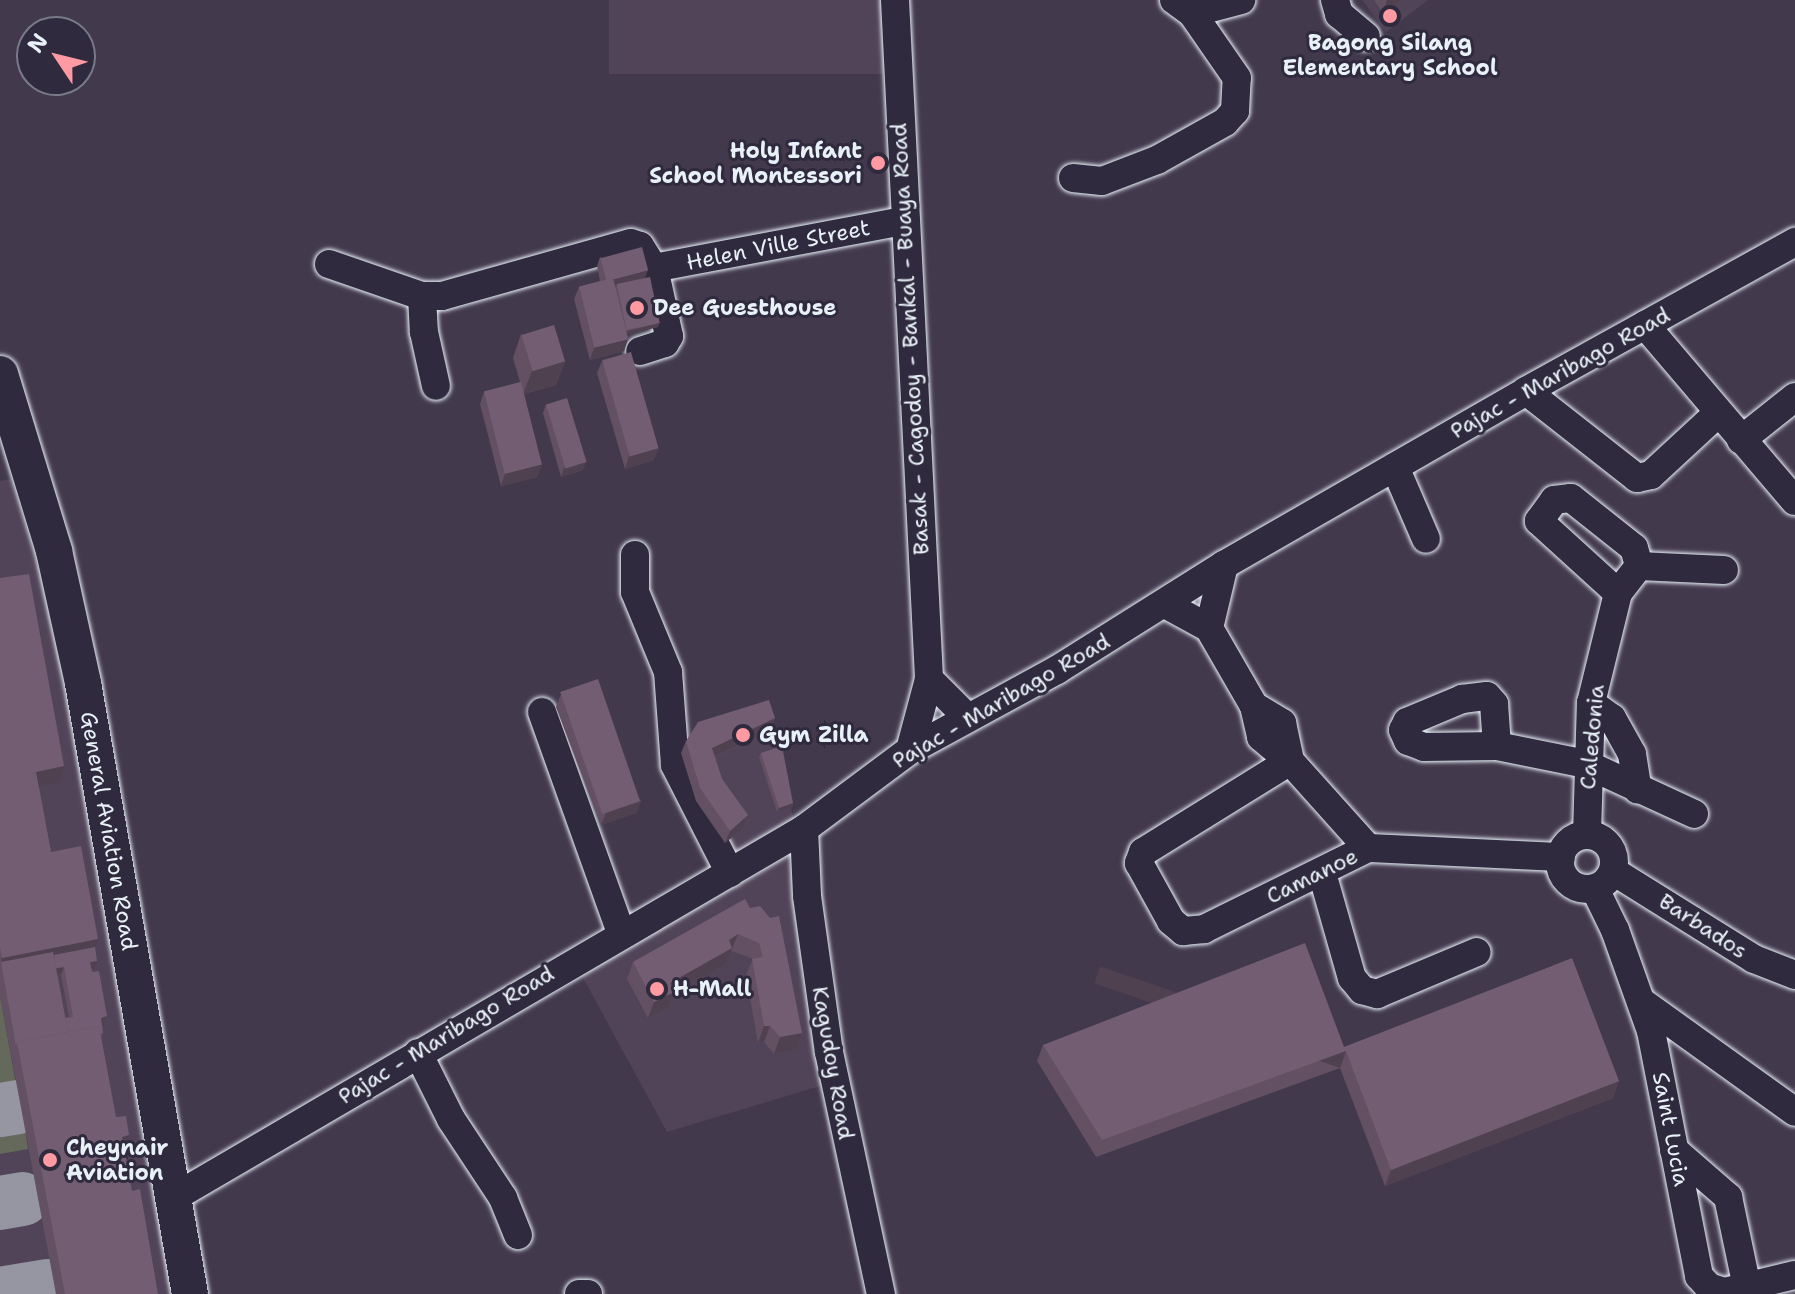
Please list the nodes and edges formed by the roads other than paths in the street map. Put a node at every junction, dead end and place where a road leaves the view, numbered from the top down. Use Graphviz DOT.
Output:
graph roads {
  1 [pos="895,0"];
  2 [pos="1241,0"];
  3 [pos="1335,0"];
  4 [pos="1183,7"];
  5 [pos="1366,37"];
  6 [pos="1073,178"];
  7 [pos="903,221"];
  8 [pos="1795,242"];
  9 [pos="329,264"];
  10 [pos="654,268"];
  11 [pos="422,296"];
  12 [pos="1645,325"];
  13 [pos="640,351"];
  14 [pos="0,374"];
  15 [pos="436,386"];
  16 [pos="1526,391"];
  17 [pos="1795,397"];
  18 [pos="1718,413"];
  19 [pos="1741,440"];
  20 [pos="1395,467"];
  21 [pos="1795,501"];
  22 [pos="1426,539"];
  23 [pos="635,555"];
  24 [pos="1224,565"];
  25 [pos="1639,566"];
  26 [pos="1724,570"];
  27 [pos="1618,593"];
  28 [pos="1165,604"];
  29 [pos="1209,628"];
  30 [pos="929,679"];
  31 [pos="1591,703"];
  32 [pos="542,712"];
  33 [pos="967,717"];
  34 [pos="1497,746"];
  35 [pos="910,750"];
  36 [pos="1290,761"];
  37 [pos="1586,764"];
  38 [pos="1638,790"];
  39 [pos="1694,814"];
  40 [pos="804,829"];
  41 [pos="1587,835"];
  42 [pos="1368,848"];
  43 [pos="1561,857"];
  44 [pos="730,873"];
  45 [pos="1322,873"];
  46 [pos="1604,880"];
  47 [pos="621,933"];
  48 [pos="1477,952"];
  49 [pos="1795,975"];
  50 [pos="1642,1002"];
  51 [pos="418,1053"];
  52 [pos="1795,1112"];
  53 [pos="1674,1150"];
  54 [pos="173,1198"];
  55 [pos="518,1235"];
  56 [pos="1795,1275"];
  57 [pos="1747,1287"];
  58 [pos="190,1294"];
  59 [pos="579,1294"];
  60 [pos="588,1294"];
  61 [pos="881,1294"];
  1 -- 7 [label="street, Basak - Cagodoy - Bankal - Buaya Road"];
  2 -- 4 [label="street"];
  3 -- 5 [label="street"];
  4 -- 6 [label="street"];
  7 -- 10 [label="street, Helen Ville Street"];
  7 -- 30 [label="street, Basak - Cagodoy - Bankal - Buaya Road"];
  8 -- 12 [label="street, Pajac - Maribago Road"];
  9 -- 11 [label="street"];
  10 -- 11 [label="street"];
  10 -- 13 [label="street"];
  11 -- 15 [label="street"];
  12 -- 16 [label="street, Pajac - Maribago Road"];
  12 -- 18 [label="street"];
  14 -- 54 [label="main road, General Aviation Road"];
  16 -- 18 [label="street"];
  16 -- 20 [label="street, Pajac - Maribago Road"];
  17 -- 19 [label="street"];
  18 -- 19 [label="street"];
  19 -- 21 [label="street"];
  20 -- 22 [label="street"];
  20 -- 24 [label="street, Pajac - Maribago Road"];
  23 -- 44 [label="street"];
  24 -- 28 [label="street, Pajac - Maribago Road"];
  24 -- 29 [label="street"];
  25 -- 26 [label="street"];
  25 -- 27 [label="street"];
  25 -- 27 [label="street"];
  27 -- 31 [label="street, Caledonia"];
  28 -- 29 [label="street"];
  28 -- 33 [label="street, Pajac - Maribago Road"];
  29 -- 36 [label="street"];
  30 -- 33 [label="street"];
  30 -- 35 [label="street, Basak - Cagodoy - Bankal - Buaya Road"];
  31 -- 37 [label="street, Caledonia"];
  31 -- 38 [label="street"];
  32 -- 47 [label="street"];
  33 -- 35 [label="street, Pajac - Maribago Road"];
  34 -- 37 [label="street"];
  35 -- 40 [label="street, Pajac - Maribago Road"];
  36 -- 42 [label="street, Camanoe"];
  36 -- 45 [label="street, Camanoe"];
  37 -- 38 [label="street"];
  37 -- 41 [label="street, Caledonia"];
  38 -- 39 [label="street"];
  40 -- 44 [label="street, Pajac - Maribago Road"];
  40 -- 61 [label="street, Kagudoy Road"];
  41 -- 43 [label="street"];
  41 -- 46 [label="street"];
  42 -- 43 [label="street"];
  42 -- 45 [label="street, Camanoe"];
  43 -- 46 [label="street"];
  44 -- 47 [label="street, Pajac - Maribago Road"];
  45 -- 48 [label="street"];
  46 -- 49 [label="street, Barbados"];
  46 -- 50 [label="street, Saint Lucia"];
  47 -- 51 [label="street, Pajac - Maribago Road"];
  50 -- 52 [label="street"];
  50 -- 53 [label="street, Saint Lucia"];
  51 -- 54 [label="street, Pajac - Maribago Road"];
  51 -- 55 [label="street"];
  53 -- 57 [label="street"];
  53 -- 57 [label="street, Saint Lucia"];
  54 -- 58 [label="main road, General Aviation Road"];
  56 -- 57 [label="street, Saint Lucia"];
  59 -- 60 [label="street"];
}
